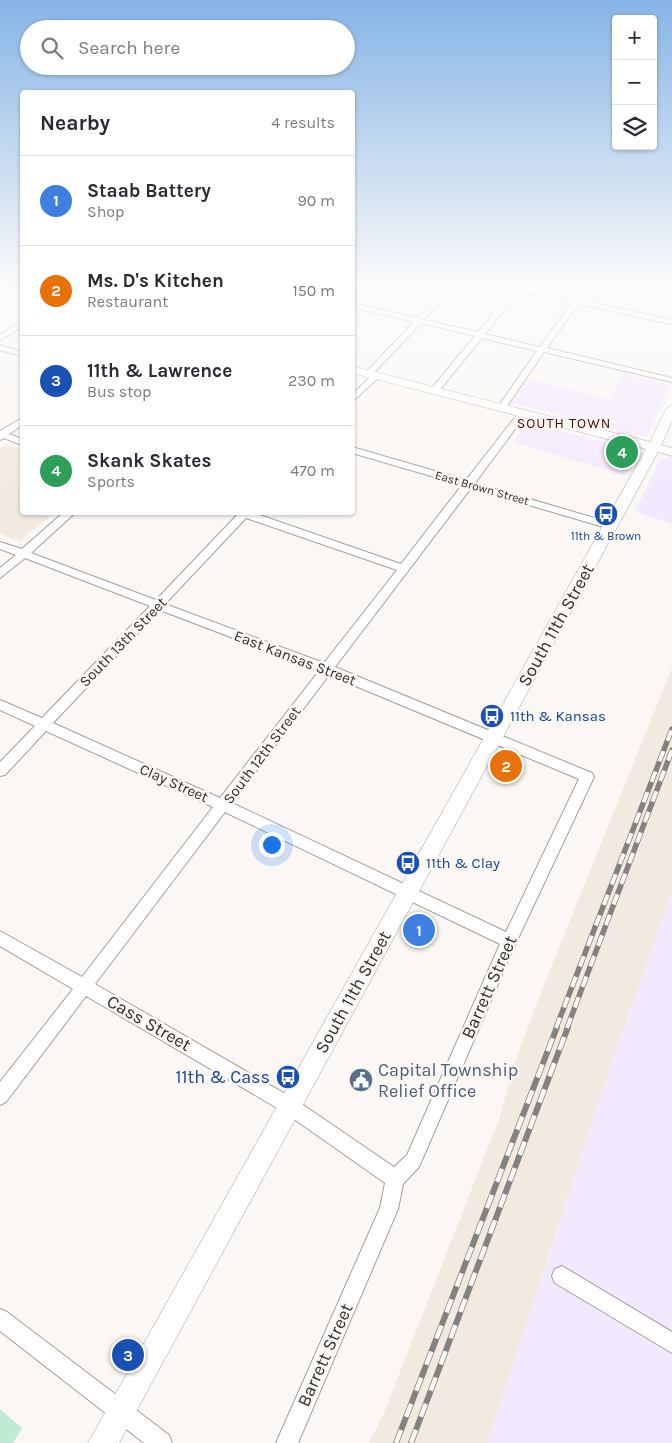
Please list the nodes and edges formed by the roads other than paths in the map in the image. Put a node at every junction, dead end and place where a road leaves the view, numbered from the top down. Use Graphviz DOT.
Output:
graph roads {
  1 [pos="388,354"];
  2 [pos="464,354"];
  3 [pos="540,354"];
  4 [pos="562,354"];
  5 [pos="355,370"];
  6 [pos="370,373"];
  7 [pos="672,380"];
  8 [pos="435,390"];
  9 [pos="355,397"];
  10 [pos="502,407"];
  11 [pos="672,409"];
  12 [pos="523,413"];
  13 [pos="20,422"];
  14 [pos="1,435"];
  15 [pos="20,441"];
  16 [pos="654,447"];
  17 [pos="355,451"];
  18 [pos="672,452"];
  19 [pos="469,484"];
  20 [pos="68,515"];
  21 [pos="240,515"];
  22 [pos="248,515"];
  23 [pos="611,526"];
  24 [pos="0,545"];
  25 [pos="23,554"];
  26 [pos="404,569"];
  27 [pos="0,574"];
  28 [pos="158,605"];
  29 [pos="327,670"];
  30 [pos="0,705"];
  31 [pos="44,725"];
  32 [pos="494,737"];
  33 [pos="0,771"];
  34 [pos="587,778"];
  35 [pos="223,806"];
  36 [pos="408,893"];
  37 [pos="0,938"];
  38 [pos="510,941"];
  39 [pos="85,986"];
  40 [pos="0,1096"];
  41 [pos="290,1106"];
  42 [pos="395,1179"];
  43 [pos="562,1276"];
  44 [pos="0,1319"];
  45 [pos="672,1343"];
  46 [pos="122,1411"];
  47 [pos="103,1443"];
  48 [pos="161,1443"];
  49 [pos="287,1443"];
  1 -- 6 [label="street"];
  2 -- 8 [label="street"];
  3 -- 10 [label="street"];
  4 -- 7 [label="street"];
  5 -- 6 [label="street"];
  6 -- 8 [label="street"];
  6 -- 9 [label="street"];
  8 -- 10 [label="street"];
  10 -- 12 [label="street"];
  11 -- 16 [label="street, South 11th Street"];
  12 -- 16 [label="street"];
  12 -- 19 [label="street, South 12th Street"];
  13 -- 14 [label="street"];
  14 -- 15 [label="street"];
  16 -- 18 [label="street"];
  16 -- 23 [label="street, South 11th Street"];
  17 -- 19 [label="street, East Brown Street"];
  19 -- 23 [label="street, East Brown Street"];
  19 -- 26 [label="street, South 12th Street"];
  20 -- 25 [label="street"];
  21 -- 28 [label="street, South 13th Street"];
  22 -- 26 [label="street"];
  23 -- 32 [label="street, South 11th Street"];
  24 -- 25 [label="street, East Kansas Street"];
  25 -- 27 [label="street"];
  25 -- 28 [label="street, East Kansas Street"];
  26 -- 29 [label="street, South 12th Street"];
  28 -- 29 [label="street, East Kansas Street"];
  28 -- 31 [label="street, South 13th Street"];
  29 -- 32 [label="street, East Kansas Street"];
  29 -- 35 [label="street, South 12th Street"];
  30 -- 31 [label="street, Clay Street"];
  31 -- 33 [label="street, South 13th Street"];
  31 -- 35 [label="street, Clay Street"];
  32 -- 34 [label="street, East Kansas Street"];
  32 -- 36 [label="street, South 11th Street"];
  34 -- 38 [label="street, Barrett Street"];
  35 -- 36 [label="street, Clay Street"];
  35 -- 39 [label="street, South 12th Street"];
  36 -- 38 [label="street, Clay Street"];
  36 -- 41 [label="street, South 11th Street"];
  37 -- 39 [label="street, Cass Street"];
  38 -- 42 [label="street, Barrett Street"];
  39 -- 40 [label="street, South 12th Street"];
  39 -- 41 [label="street, Cass Street"];
  41 -- 42 [label="street, Cass Street"];
  41 -- 46 [label="street, South 11th Street"];
  42 -- 49 [label="street, Barrett Street"];
  43 -- 45 [label="street"];
  44 -- 46 [label="street"];
  46 -- 47 [label="street, South 11th Street"];
  46 -- 48 [label="street"];
}
